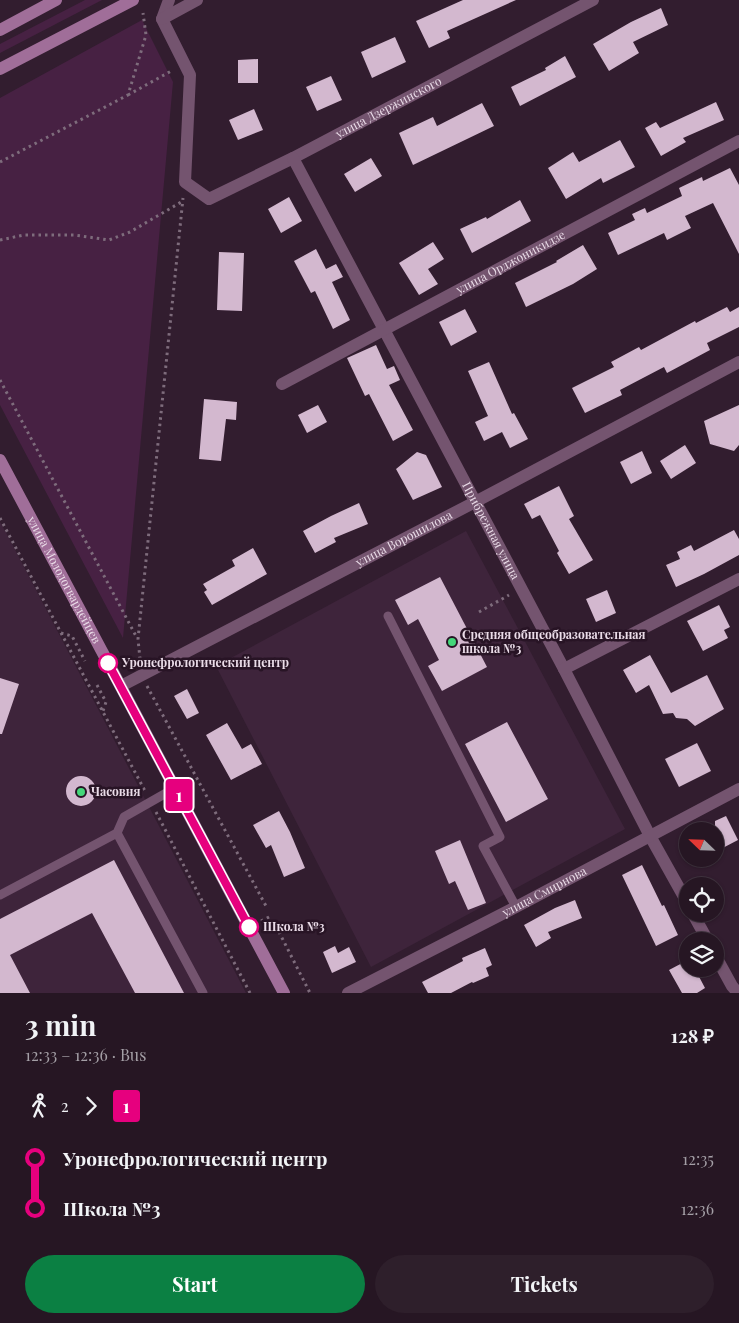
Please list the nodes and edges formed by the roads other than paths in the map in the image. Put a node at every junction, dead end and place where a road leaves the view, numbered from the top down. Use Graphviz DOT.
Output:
graph roads {
  1 [pos="56,0"];
  2 [pos="132,0"];
  3 [pos="169,0"];
  4 [pos="197,0"];
  5 [pos="593,0"];
  6 [pos="162,18"];
  7 [pos="0,30"];
  8 [pos="0,69"];
  9 [pos="739,141"];
  10 [pos="293,158"];
  11 [pos="384,329"];
  12 [pos="739,362"];
  13 [pos="282,384"];
  14 [pos="0,460"];
  15 [pos="475,502"];
  16 [pos="739,579"];
  17 [pos="388,616"];
  18 [pos="564,669"];
  19 [pos="121,686"];
  20 [pos="175,788"];
  21 [pos="739,789"];
  22 [pos="117,833"];
  23 [pos="650,836"];
  24 [pos="679,888"];
  25 [pos="0,895"];
  26 [pos="516,907"];
  27 [pos="724,971"];
  28 [pos="204,993"];
  29 [pos="284,993"];
  30 [pos="348,993"];
  31 [pos="738,993"];
  1 -- 7 [label="street"];
  2 -- 8 [label="street"];
  3 -- 6 [label="street"];
  4 -- 6 [label="street"];
  5 -- 10 [label="street, улица Дзержинского"];
  6 -- 10 [label="street, улица Дзержинского"];
  9 -- 11 [label="street, улица Орджоникидзе"];
  10 -- 11 [label="street, Прибрежная улица"];
  11 -- 13 [label="street, улица Орджоникидзе"];
  11 -- 15 [label="street, Прибрежная улица"];
  12 -- 15 [label="street, улица Ворошилова"];
  14 -- 19 [label="street, улица Молодогвардейцев"];
  15 -- 18 [label="street, Прибрежная улица"];
  15 -- 19 [label="street, улица Ворошилова"];
  16 -- 18 [label="street"];
  17 -- 26 [label="lane"];
  18 -- 23 [label="street, Прибрежная улица"];
  19 -- 20 [label="street, улица Молодогвардейцев"];
  20 -- 22 [label="lane"];
  20 -- 29 [label="street, улица Молодогвардейцев"];
  21 -- 23 [label="street, улица Смирнова"];
  22 -- 25 [label="lane"];
  22 -- 28 [label="lane"];
  23 -- 24 [label="street, Прибрежная улица"];
  23 -- 26 [label="street, улица Смирнова"];
  26 -- 30 [label="street, улица Смирнова"];
  27 -- 31 [label="street"];
}
